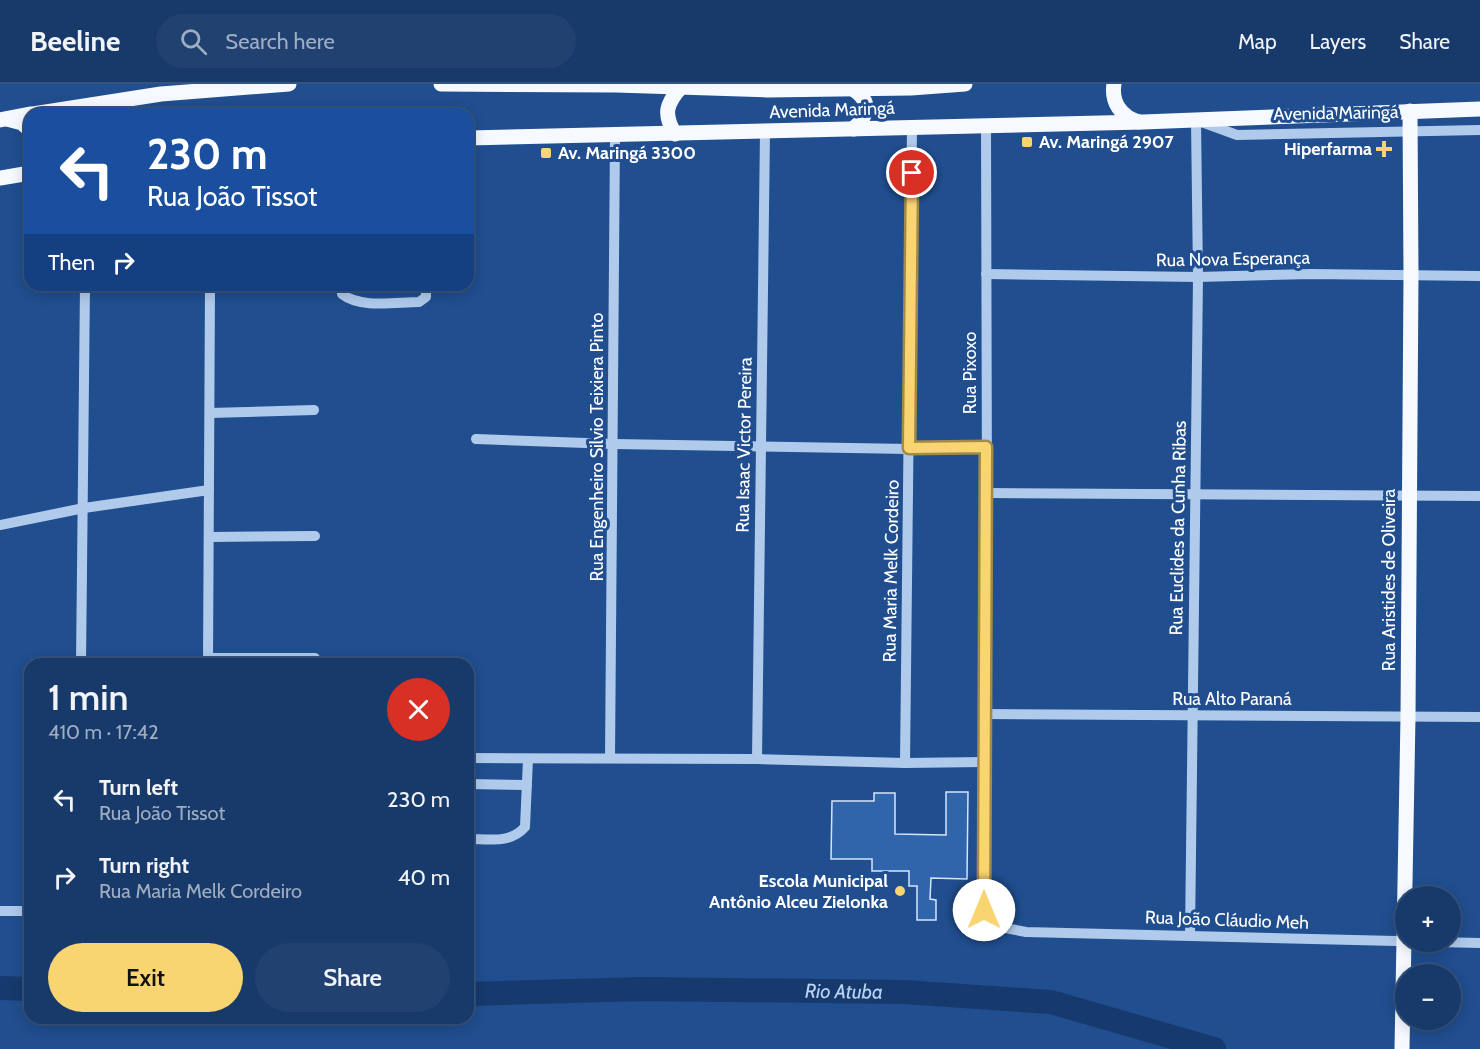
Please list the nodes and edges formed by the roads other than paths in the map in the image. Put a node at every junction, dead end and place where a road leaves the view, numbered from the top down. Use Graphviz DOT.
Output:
graph roads {
  1 [pos="289,84"];
  2 [pos="441,84"];
  3 [pos="486,84"];
  4 [pos="616,84"];
  5 [pos="965,84"];
  6 [pos="1114,84"];
  7 [pos="911,86"];
  8 [pos="681,87"];
  9 [pos="768,87"];
  10 [pos="853,89"];
  11 [pos="70,108"];
  12 [pos="1480,109"];
  13 [pos="1410,111"];
  14 [pos="24,115"];
  15 [pos="2,120"];
  16 [pos="1196,120"];
  17 [pos="1143,122"];
  18 [pos="24,125"];
  19 [pos="986,125"];
  20 [pos="912,128"];
  21 [pos="853,129"];
  22 [pos="1480,130"];
  23 [pos="1410,131"];
  24 [pos="765,132"];
  25 [pos="675,134"];
  26 [pos="615,136"];
  27 [pos="474,138"];
  28 [pos="23,174"];
  29 [pos="0,178"];
  30 [pos="986,274"];
  31 [pos="1411,275"];
  32 [pos="1480,276"];
  33 [pos="1198,277"];
  34 [pos="85,291"];
  35 [pos="210,291"];
  36 [pos="342,291"];
  37 [pos="426,291"];
  38 [pos="314,410"];
  39 [pos="210,413"];
  40 [pos="476,439"];
  41 [pos="614,444"];
  42 [pos="760,446"];
  43 [pos="986,447"];
  44 [pos="909,448"];
  45 [pos="209,490"];
  46 [pos="987,493"];
  47 [pos="1195,494"];
  48 [pos="1408,496"];
  49 [pos="1480,496"];
  50 [pos="84,508"];
  51 [pos="0,525"];
  52 [pos="315,536"];
  53 [pos="209,537"];
  54 [pos="81,658"];
  55 [pos="208,658"];
  56 [pos="984,714"];
  57 [pos="1193,715"];
  58 [pos="1408,717"];
  59 [pos="1480,717"];
  60 [pos="474,758"];
  61 [pos="610,758"];
  62 [pos="528,759"];
  63 [pos="757,759"];
  64 [pos="984,762"];
  65 [pos="905,763"];
  66 [pos="474,784"];
  67 [pos="527,785"];
  68 [pos="474,839"];
  69 [pos="1405,886"];
  70 [pos="0,910"];
  71 [pos="984,910"];
  72 [pos="24,911"];
  73 [pos="1190,935"];
  74 [pos="1395,942"];
  75 [pos="1461,943"];
  76 [pos="1480,943"];
  77 [pos="1404,952"];
  78 [pos="1402,1049"];
  1 -- 11 [label="main road"];
  2 -- 3 [label="main road, Avenida Maringá"];
  3 -- 4 [label="main road, Avenida Maringá"];
  4 -- 8 [label="main road, Avenida Maringá"];
  5 -- 7 [label="main road, Avenida Maringá"];
  6 -- 17 [label="main road"];
  7 -- 10 [label="main road, Avenida Maringá"];
  8 -- 9 [label="main road, Avenida Maringá"];
  8 -- 25 [label="main road"];
  9 -- 10 [label="main road, Avenida Maringá"];
  10 -- 21 [label="main road"];
  12 -- 13 [label="main road, Avenida Maringá"];
  13 -- 16 [label="main road, Avenida Maringá"];
  13 -- 23 [label="main road, Rua Aristides de Oliveira"];
  14 -- 15 [label="main road"];
  15 -- 18 [label="main road"];
  16 -- 17 [label="main road, Avenida Maringá"];
  16 -- 23 [label="street, Avenida Maringá"];
  16 -- 33 [label="street, Rua Euclides da Cunha Ribas"];
  17 -- 19 [label="main road, Avenida Maringá"];
  19 -- 20 [label="main road, Avenida Maringá"];
  19 -- 30 [label="street, Rua Pixoxo"];
  20 -- 21 [label="main road, Avenida Maringá"];
  20 -- 44 [label="street, Rua Maria Melk Cordeiro"];
  21 -- 24 [label="main road, Avenida Maringá"];
  22 -- 23 [label="street, Avenida Maringá"];
  23 -- 31 [label="main road, Rua Aristides de Oliveira"];
  24 -- 25 [label="main road, Avenida Maringá"];
  24 -- 42 [label="street, Rua Isaac Victor Pereira"];
  25 -- 26 [label="main road, Avenida Maringá"];
  26 -- 27 [label="main road, Avenida Maringá"];
  26 -- 41 [label="street, Rua Engenheiro Silvio Teixiera Pinto"];
  28 -- 29 [label="main road"];
  30 -- 33 [label="street, Rua Nova Esperança"];
  30 -- 43 [label="street, Rua Pixoxo"];
  31 -- 32 [label="street, Rua Nova Esperança"];
  31 -- 33 [label="street, Rua Nova Esperança"];
  31 -- 48 [label="main road, Rua Aristides de Oliveira"];
  33 -- 47 [label="street, Rua Euclides da Cunha Ribas"];
  34 -- 50 [label="street"];
  35 -- 39 [label="street"];
  36 -- 37 [label="street"];
  38 -- 39 [label="street"];
  39 -- 45 [label="street"];
  40 -- 41 [label="street"];
  41 -- 42 [label="street"];
  41 -- 61 [label="street, Rua Engenheiro Silvio Teixiera Pinto"];
  42 -- 44 [label="street"];
  42 -- 63 [label="street, Rua Isaac Victor Pereira"];
  43 -- 44 [label="street"];
  43 -- 46 [label="street, Rua Pixoxo"];
  44 -- 65 [label="street, Rua Maria Melk Cordeiro"];
  45 -- 50 [label="street"];
  45 -- 53 [label="street"];
  46 -- 47 [label="street"];
  46 -- 56 [label="street, Rua Pixoxo"];
  47 -- 48 [label="street"];
  47 -- 57 [label="street, Rua Euclides da Cunha Ribas"];
  48 -- 49 [label="street"];
  48 -- 58 [label="main road, Rua Aristides de Oliveira"];
  50 -- 51 [label="street"];
  50 -- 54 [label="street"];
  52 -- 53 [label="street"];
  53 -- 55 [label="street"];
  56 -- 57 [label="street, Rua Alto Paraná"];
  56 -- 64 [label="street, Rua Pixoxo"];
  57 -- 58 [label="street, Rua Alto Paraná"];
  57 -- 73 [label="street, Rua Euclides da Cunha Ribas"];
  58 -- 59 [label="street, Rua Alto Paraná"];
  58 -- 69 [label="main road, Rua Aristides de Oliveira"];
  60 -- 62 [label="street"];
  61 -- 62 [label="street"];
  61 -- 63 [label="street"];
  62 -- 67 [label="street"];
  63 -- 65 [label="street"];
  64 -- 65 [label="street"];
  64 -- 71 [label="street, Rua Pixoxo"];
  66 -- 67 [label="street"];
  67 -- 68 [label="street"];
  70 -- 72 [label="street"];
  71 -- 73 [label="street, Rua João Cláudio Meh"];
  73 -- 74 [label="street, Rua João Cláudio Meh"];
  75 -- 76 [label="street, Rua João Cláudio Meh"];
  77 -- 78 [label="main road, Rua Aristides de Oliveira"];
}
